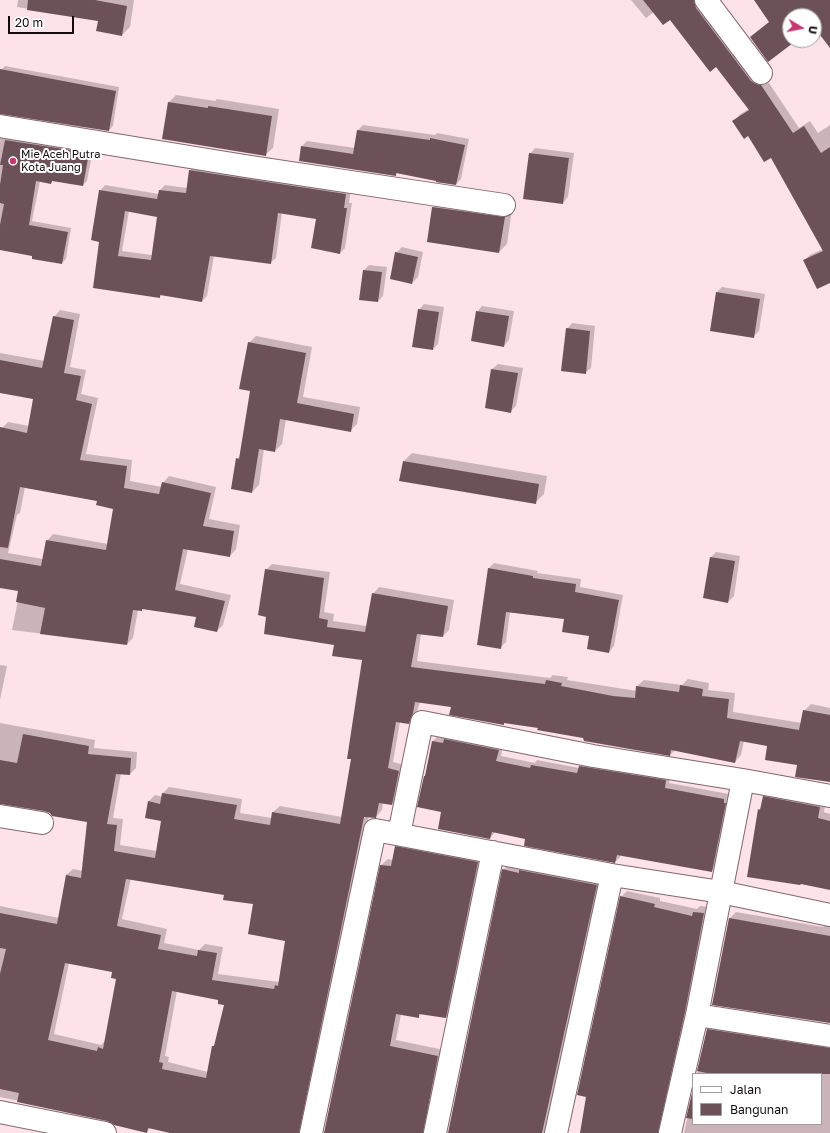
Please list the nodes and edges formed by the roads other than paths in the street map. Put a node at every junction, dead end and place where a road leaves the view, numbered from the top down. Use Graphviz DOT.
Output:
graph roads {
  1 [pos="706,0"];
  2 [pos="761,73"];
  3 [pos="0,126"];
  4 [pos="504,205"];
  5 [pos="743,780"];
  6 [pos="830,796"];
  7 [pos="0,816"];
  8 [pos="42,823"];
  9 [pos="399,834"];
  10 [pos="493,852"];
  11 [pos="612,875"];
  12 [pos="721,892"];
  13 [pos="830,915"];
  14 [pos="697,1015"];
  15 [pos="830,1036"];
  16 [pos="0,1112"];
  17 [pos="674,1132"];
  18 [pos="105,1133"];
  19 [pos="311,1133"];
  20 [pos="435,1133"];
  21 [pos="556,1133"];
  1 -- 2 [label="street"];
  3 -- 4 [label="street"];
  5 -- 6 [label="street"];
  5 -- 9 [label="street"];
  5 -- 12 [label="street"];
  7 -- 8 [label="street"];
  9 -- 10 [label="street"];
  9 -- 19 [label="street"];
  10 -- 11 [label="street"];
  10 -- 20 [label="street"];
  11 -- 12 [label="street"];
  11 -- 21 [label="street"];
  12 -- 13 [label="street"];
  12 -- 14 [label="street"];
  14 -- 15 [label="street"];
  14 -- 17 [label="street"];
  16 -- 18 [label="street"];
}
